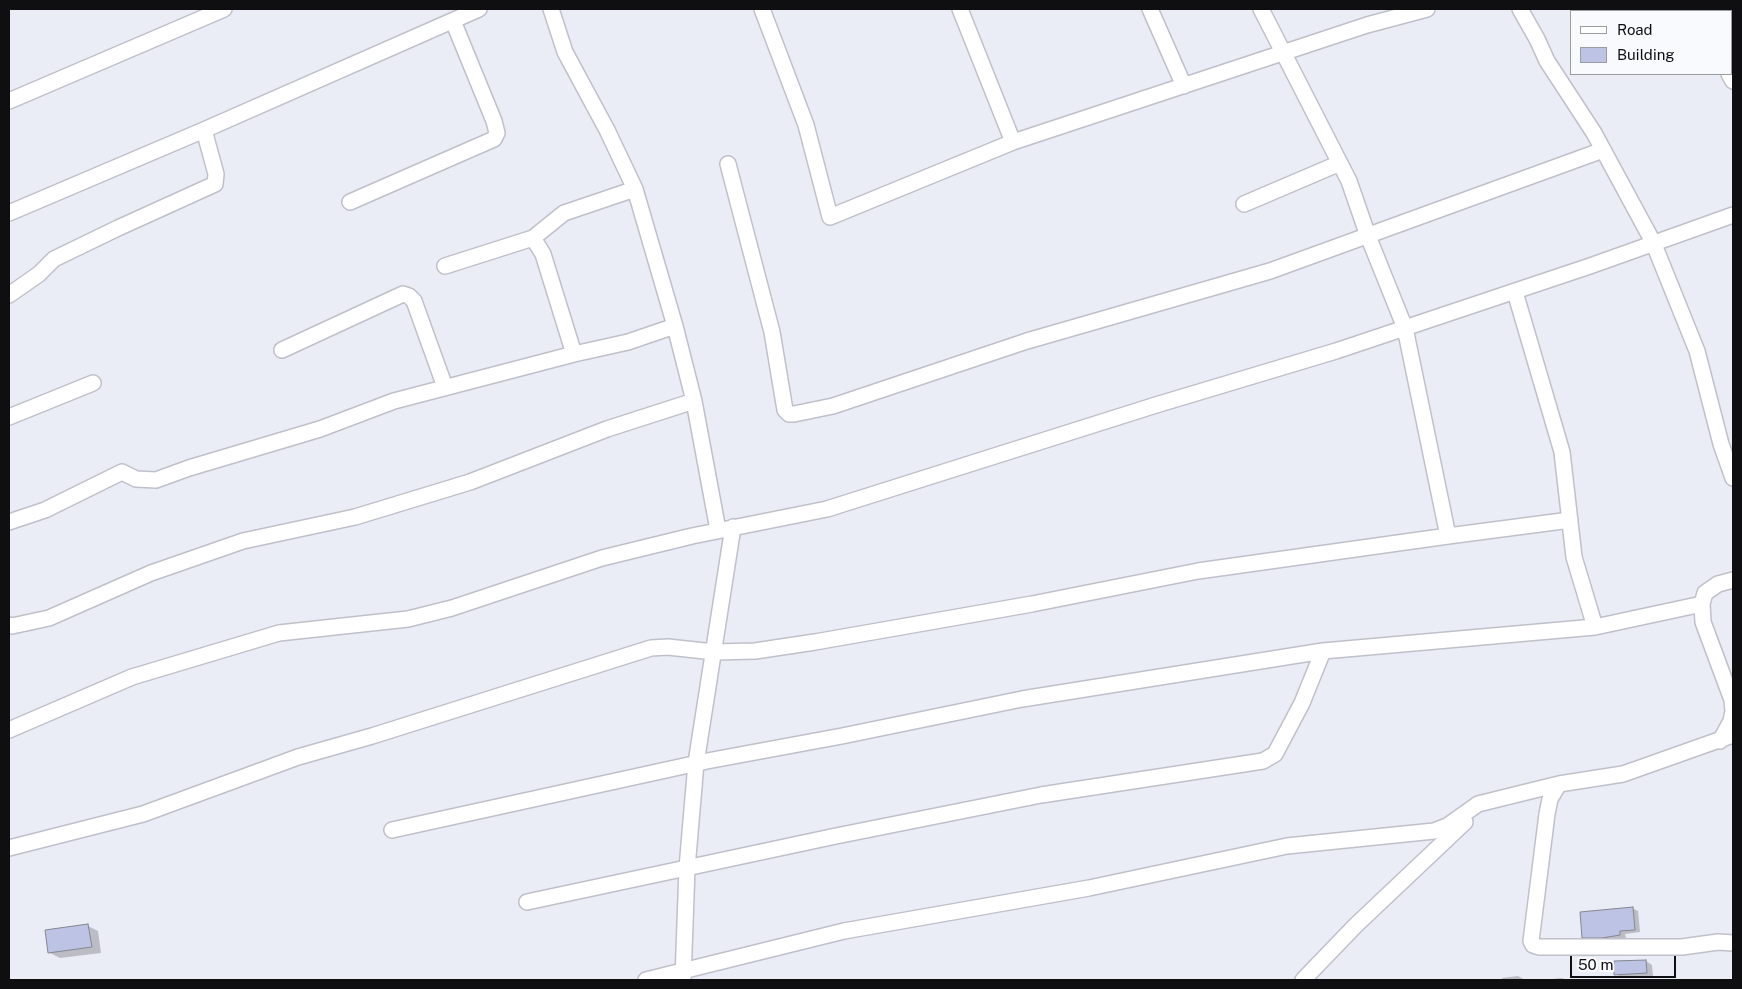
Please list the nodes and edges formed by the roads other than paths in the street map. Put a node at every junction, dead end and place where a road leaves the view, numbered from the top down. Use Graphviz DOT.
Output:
graph roads {
  1 [pos="224,9"];
  2 [pos="479,9"];
  3 [pos="552,9"];
  4 [pos="762,9"];
  5 [pos="960,9"];
  6 [pos="1150,9"];
  7 [pos="1261,9"];
  8 [pos="1427,9"];
  9 [pos="1520,9"];
  10 [pos="453,21"];
  11 [pos="1283,52"];
  12 [pos="1184,86"];
  13 [pos="9,101"];
  14 [pos="204,130"];
  15 [pos="1013,142"];
  16 [pos="1604,150"];
  17 [pos="1340,163"];
  18 [pos="728,164"];
  19 [pos="635,189"];
  20 [pos="350,202"];
  21 [pos="1244,204"];
  22 [pos="9,213"];
  23 [pos="1733,215"];
  24 [pos="1368,236"];
  25 [pos="533,238"];
  26 [pos="1653,242"];
  27 [pos="444,266"];
  28 [pos="1515,292"];
  29 [pos="9,295"];
  30 [pos="675,326"];
  31 [pos="1405,328"];
  32 [pos="282,350"];
  33 [pos="574,354"];
  34 [pos="93,383"];
  35 [pos="444,387"];
  36 [pos="694,401"];
  37 [pos="9,417"];
  38 [pos="1727,441"];
  39 [pos="1733,478"];
  40 [pos="1570,520"];
  41 [pos="9,522"];
  42 [pos="733,527"];
  43 [pos="718,530"];
  44 [pos="1448,536"];
  45 [pos="1733,580"];
  46 [pos="1702,604"];
  47 [pos="9,625"];
  48 [pos="1595,627"];
  49 [pos="1323,651"];
  50 [pos="714,652"];
  51 [pos="9,730"];
  52 [pos="1726,738"];
  53 [pos="696,763"];
  54 [pos="1559,784"];
  55 [pos="1488,800"];
  56 [pos="392,830"];
  57 [pos="9,848"];
  58 [pos="687,868"];
  59 [pos="527,902"];
  60 [pos="1733,943"];
  61 [pos="682,976"];
  62 [pos="646,980"];
  63 [pos="1302,980"];
  1 -- 13 [label="street"];
  2 -- 10 [label="street"];
  3 -- 19 [label="street"];
  4 -- 15 [label="street"];
  5 -- 15 [label="street"];
  6 -- 12 [label="street"];
  7 -- 11 [label="street"];
  8 -- 11 [label="street"];
  9 -- 16 [label="street"];
  10 -- 14 [label="street"];
  10 -- 20 [label="street"];
  11 -- 12 [label="street"];
  11 -- 17 [label="street"];
  12 -- 15 [label="street"];
  14 -- 22 [label="street"];
  14 -- 29 [label="street"];
  16 -- 24 [label="street"];
  16 -- 26 [label="street"];
  17 -- 21 [label="street"];
  17 -- 24 [label="street"];
  18 -- 24 [label="street"];
  19 -- 25 [label="street"];
  19 -- 30 [label="street"];
  23 -- 26 [label="street"];
  24 -- 31 [label="street"];
  25 -- 27 [label="street"];
  25 -- 33 [label="street"];
  26 -- 28 [label="street"];
  26 -- 38 [label="street"];
  28 -- 31 [label="street"];
  28 -- 40 [label="street"];
  30 -- 33 [label="street"];
  30 -- 36 [label="street"];
  31 -- 42 [label="street"];
  31 -- 44 [label="street"];
  32 -- 35 [label="street"];
  33 -- 35 [label="street"];
  34 -- 37 [label="street"];
  35 -- 41 [label="street"];
  36 -- 43 [label="street"];
  36 -- 47 [label="street"];
  38 -- 39 [label="street"];
  40 -- 44 [label="street"];
  40 -- 48 [label="street"];
  42 -- 43 [label="street"];
  42 -- 50 [label="street"];
  43 -- 51 [label="street"];
  44 -- 50 [label="street"];
  45 -- 46 [label="street"];
  46 -- 48 [label="street"];
  46 -- 52 [label="street"];
  48 -- 49 [label="street"];
  49 -- 53 [label="street"];
  49 -- 58 [label="street"];
  50 -- 53 [label="street"];
  50 -- 57 [label="street"];
  52 -- 54 [label="street"];
  53 -- 56 [label="street"];
  53 -- 58 [label="street"];
  54 -- 55 [label="street"];
  54 -- 60 [label="street"];
  55 -- 61 [label="street"];
  55 -- 63 [label="street"];
  58 -- 59 [label="street"];
  58 -- 61 [label="street"];
  61 -- 62 [label="street"];
}
